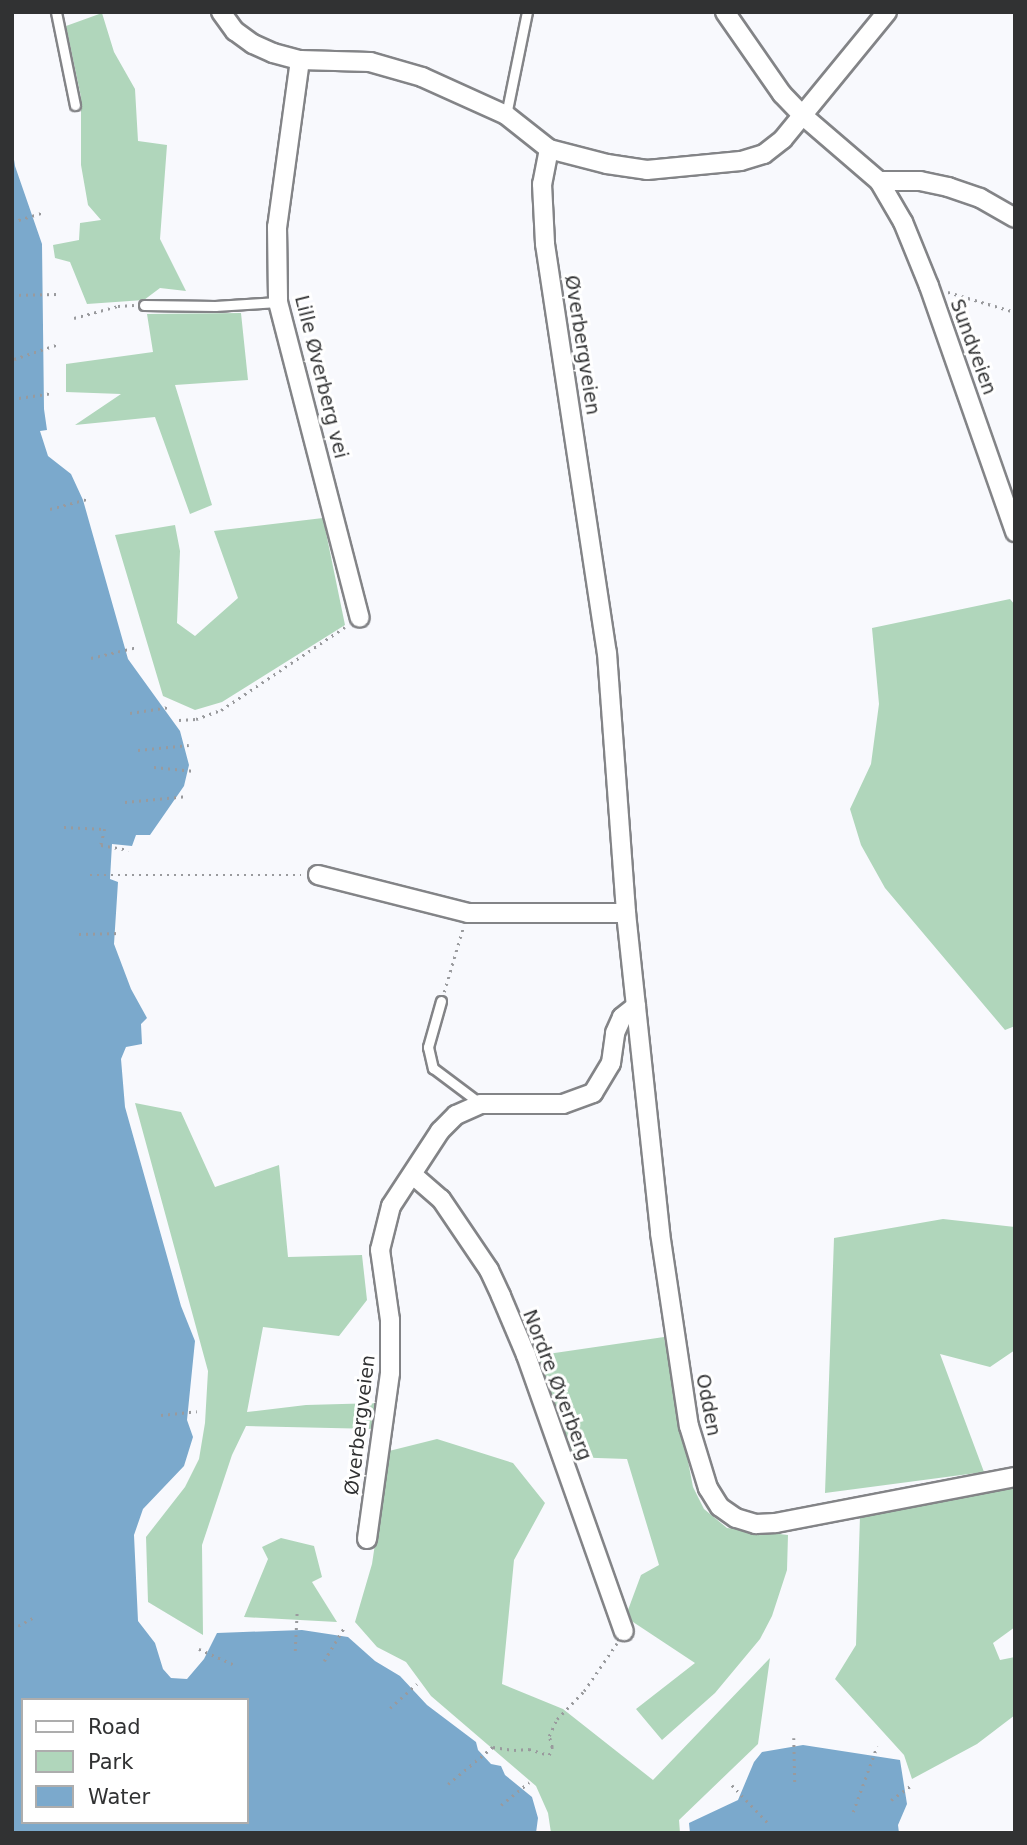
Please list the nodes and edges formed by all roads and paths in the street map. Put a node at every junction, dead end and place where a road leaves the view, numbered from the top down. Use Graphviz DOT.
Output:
graph roads {
  1 [pos="56,12"];
  2 [pos="221,12"];
  3 [pos="527,12"];
  4 [pos="725,12"];
  5 [pos="887,12"];
  6 [pos="300,60"];
  7 [pos="75,105"];
  8 [pos="801,114"];
  9 [pos="506,115"];
  10 [pos="549,149"];
  11 [pos="879,181"];
  12 [pos="42,213"];
  13 [pos="1015,218"];
  14 [pos="12,222"];
  15 [pos="929,286"];
  16 [pos="57,294"];
  17 [pos="12,295"];
  18 [pos="278,302"];
  19 [pos="144,305"];
  20 [pos="1015,312"];
  21 [pos="74,318"];
  22 [pos="59,344"];
  23 [pos="14,359"];
  24 [pos="53,393"];
  25 [pos="12,399"];
  26 [pos="88,499"];
  27 [pos="50,509"];
  28 [pos="1015,532"];
  29 [pos="360,618"];
  30 [pos="137,647"];
  31 [pos="92,658"];
  32 [pos="170,707"];
  33 [pos="130,713"];
  34 [pos="179,720"];
  35 [pos="189,745"];
  36 [pos="138,750"];
  37 [pos="154,767"];
  38 [pos="195,771"];
  39 [pos="188,796"];
  40 [pos="125,802"];
  41 [pos="64,827"];
  42 [pos="130,850"];
  43 [pos="117,874"];
  44 [pos="318,875"];
  45 [pos="468,913"];
  46 [pos="626,913"];
  47 [pos="121,933"];
  48 [pos="79,934"];
  49 [pos="441,1001"];
  50 [pos="636,1006"];
  51 [pos="481,1104"];
  52 [pos="412,1175"];
  53 [pos="197,1411"];
  54 [pos="162,1415"];
  55 [pos="1015,1477"];
  56 [pos="367,1539"];
  57 [pos="297,1610"];
  58 [pos="36,1616"];
  59 [pos="344,1628"];
  60 [pos="12,1629"];
  61 [pos="624,1631"];
  62 [pos="199,1649"];
  63 [pos="295,1651"];
  64 [pos="324,1661"];
  65 [pos="233,1664"];
  66 [pos="417,1684"];
  67 [pos="390,1708"];
  68 [pos="794,1738"];
  69 [pos="877,1746"];
  70 [pos="529,1782"];
  71 [pos="448,1784"];
  72 [pos="732,1785"];
  73 [pos="912,1785"];
  74 [pos="795,1786"];
  75 [pos="891,1800"];
  76 [pos="501,1805"];
  77 [pos="853,1812"];
  78 [pos="769,1824"];
  1 -- 7 [label="lane"];
  2 -- 6 [label="street"];
  3 -- 9 [label="lane"];
  4 -- 8 [label="street, Sundveien"];
  5 -- 8 [label="street"];
  6 -- 9 [label="street"];
  6 -- 18 [label="street, Lille Øverberg vei"];
  8 -- 10 [label="street"];
  8 -- 11 [label="street, Sundveien"];
  9 -- 10 [label="street"];
  10 -- 46 [label="street, Øverbergveien"];
  11 -- 13 [label="street"];
  11 -- 15 [label="street, Sundveien"];
  12 -- 14 [label="path"];
  15 -- 20 [label="path"];
  15 -- 28 [label="street, Sundveien"];
  16 -- 17 [label="path"];
  18 -- 19 [label="lane"];
  18 -- 29 [label="street, Lille Øverberg vei"];
  19 -- 21 [label="path"];
  22 -- 23 [label="path"];
  24 -- 25 [label="path"];
  26 -- 27 [label="path"];
  29 -- 34 [label="path"];
  30 -- 31 [label="path"];
  32 -- 33 [label="path"];
  35 -- 36 [label="path"];
  37 -- 38 [label="path"];
  39 -- 40 [label="path"];
  41 -- 42 [label="path"];
  43 -- 44 [label="path"];
  44 -- 45 [label="street"];
  45 -- 46 [label="street"];
  45 -- 49 [label="path"];
  46 -- 50 [label="street, Øverbergveien"];
  47 -- 48 [label="path"];
  49 -- 51 [label="lane"];
  50 -- 51 [label="street, Øverbergveien"];
  50 -- 55 [label="street, Odden"];
  51 -- 52 [label="street, Øverbergveien"];
  52 -- 56 [label="street, Øverbergveien"];
  52 -- 61 [label="street, Nordre Øverberg"];
  53 -- 54 [label="path"];
  57 -- 63 [label="path"];
  58 -- 60 [label="path"];
  59 -- 64 [label="path"];
  61 -- 71 [label="path"];
  62 -- 65 [label="path"];
  66 -- 67 [label="path"];
  68 -- 74 [label="path"];
  69 -- 77 [label="path"];
  70 -- 76 [label="path"];
  72 -- 78 [label="path"];
  73 -- 75 [label="path"];
}
